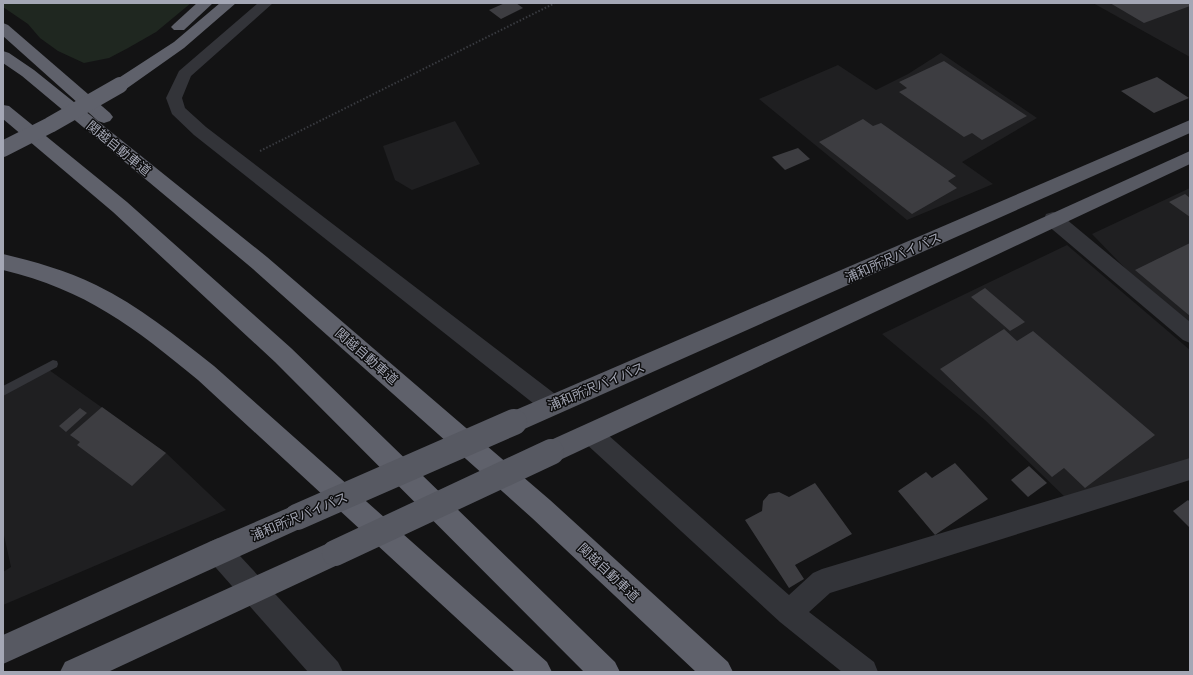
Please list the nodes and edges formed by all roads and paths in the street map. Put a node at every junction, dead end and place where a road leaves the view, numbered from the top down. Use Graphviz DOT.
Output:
graph roads {
  1 [pos="206,3"];
  2 [pos="229,3"];
  3 [pos="266,3"];
  4 [pos="555,3"];
  5 [pos="3,28"];
  6 [pos="3,56"];
  7 [pos="114,81"];
  8 [pos="3,110"];
  9 [pos="1190,126"];
  10 [pos="3,135"];
  11 [pos="3,149"];
  12 [pos="1190,157"];
  13 [pos="239,161"];
  14 [pos="1053,219"];
  15 [pos="3,262"];
  16 [pos="260,263"];
  17 [pos="1190,334"];
  18 [pos="53,364"];
  19 [pos="3,391"];
  20 [pos="551,404"];
  21 [pos="591,434"];
  22 [pos="1190,469"];
  23 [pos="218,551"];
  24 [pos="253,590"];
  25 [pos="789,613"];
  26 [pos="3,650"];
  27 [pos="75,672"];
  28 [pos="328,672"];
  29 [pos="538,672"];
  30 [pos="605,672"];
  31 [pos="718,672"];
  32 [pos="864,672"];
  1 -- 7 [label="highway"];
  2 -- 7 [label="highway"];
  3 -- 13 [label="street"];
  4 -- 13 [label="path"];
  5 -- 16 [label="highway"];
  6 -- 16 [label="highway, 関越自動車道"];
  7 -- 10 [label="highway"];
  7 -- 11 [label="highway, bridge"];
  8 -- 30 [label="highway"];
  9 -- 20 [label="highway, 浦和所沢バイパス"];
  12 -- 14 [label="highway"];
  13 -- 20 [label="street"];
  14 -- 17 [label="street"];
  14 -- 21 [label="highway"];
  15 -- 29 [label="highway"];
  16 -- 31 [label="highway, 関越自動車道"];
  18 -- 19 [label="lane"];
  20 -- 23 [label="highway, 浦和所沢バイパス, bridge"];
  21 -- 24 [label="highway, bridge"];
  21 -- 25 [label="street"];
  22 -- 25 [label="street"];
  23 -- 24 [label="street"];
  23 -- 26 [label="highway, 浦和所沢バイパス"];
  24 -- 27 [label="highway"];
  24 -- 28 [label="street"];
  25 -- 32 [label="street"];
}
